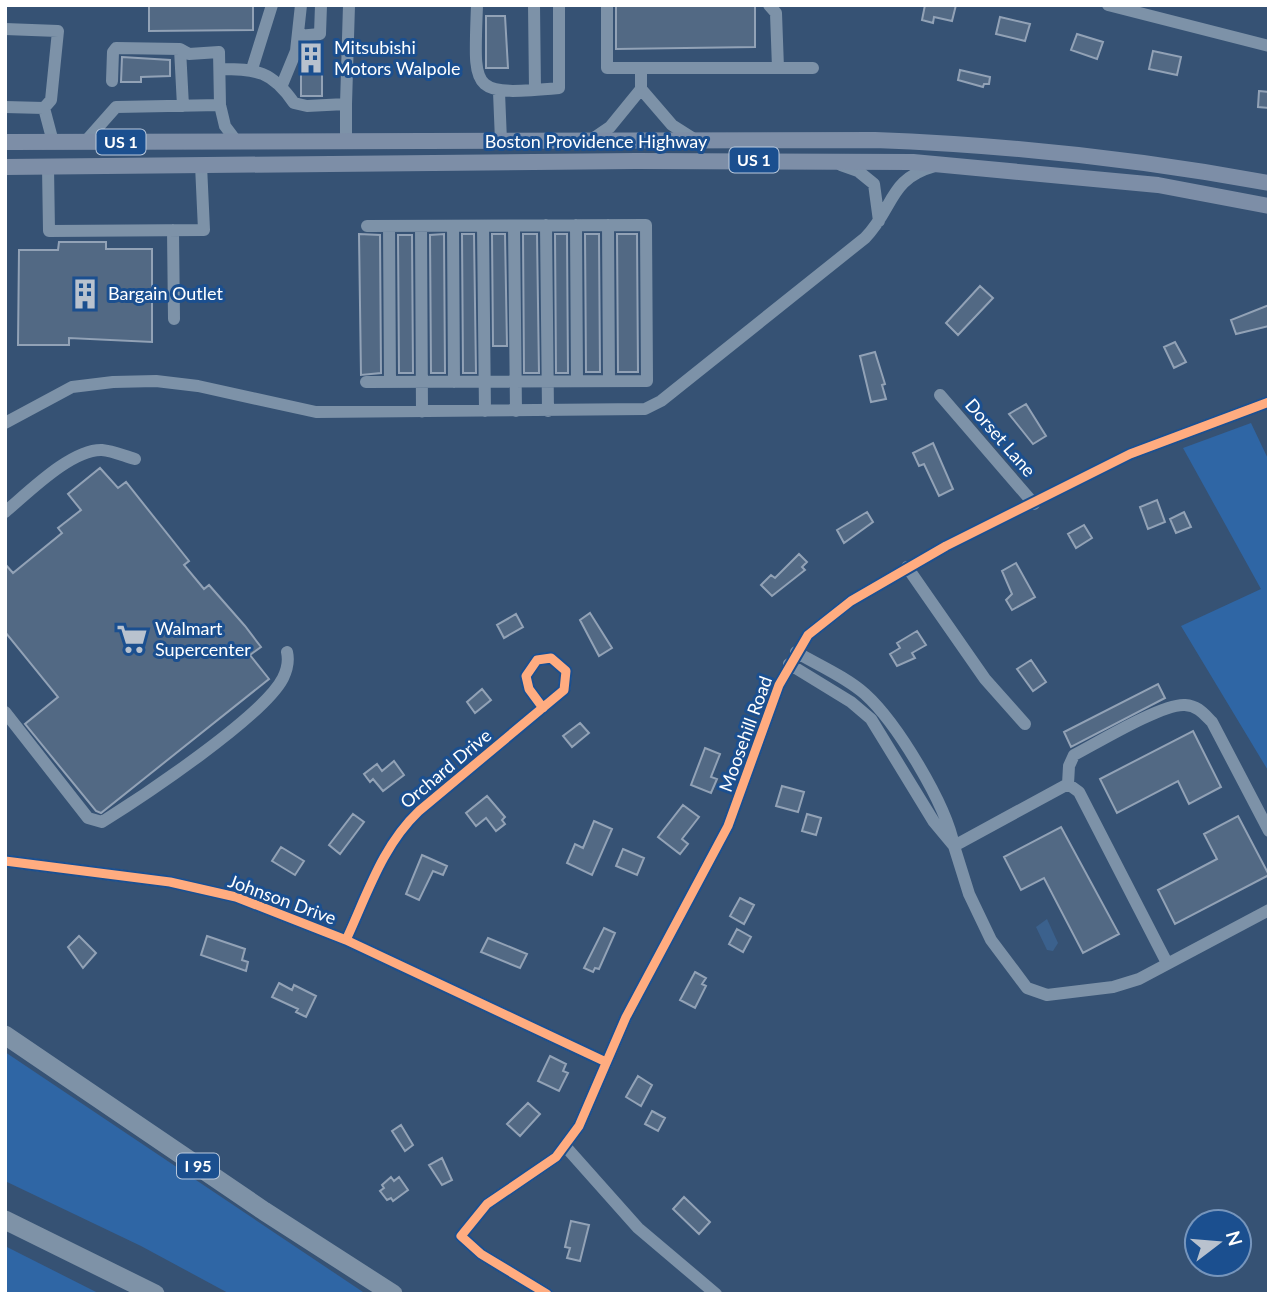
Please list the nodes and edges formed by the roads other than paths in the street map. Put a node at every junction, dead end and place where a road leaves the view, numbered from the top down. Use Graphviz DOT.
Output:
graph roads {
  1 [pos="272,5"];
  2 [pos="301,5"];
  3 [pos="321,5"];
  4 [pos="349,5"];
  5 [pos="477,5"];
  6 [pos="534,5"];
  7 [pos="559,5"];
  8 [pos="607,5"];
  9 [pos="769,5"];
  10 [pos="1108,5"];
  11 [pos="5,29"];
  12 [pos="298,36"];
  13 [pos="1269,46"];
  14 [pos="180,49"];
  15 [pos="641,68"];
  16 [pos="778,68"];
  17 [pos="813,68"];
  18 [pos="220,69"];
  19 [pos="252,69"];
  20 [pos="112,81"];
  21 [pos="282,85"];
  22 [pos="641,89"];
  23 [pos="536,90"];
  24 [pos="499,92"];
  25 [pos="346,104"];
  26 [pos="220,105"];
  27 [pos="183,106"];
  28 [pos="5,107"];
  29 [pos="44,108"];
  30 [pos="694,139"];
  31 [pos="591,140"];
  32 [pos="501,141"];
  33 [pos="5,142"];
  34 [pos="53,142"];
  35 [pos="85,142"];
  36 [pos="237,142"];
  37 [pos="346,142"];
  38 [pos="825,160"];
  39 [pos="946,164"];
  40 [pos="201,165"];
  41 [pos="5,167"];
  42 [pos="48,167"];
  43 [pos="1269,183"];
  44 [pos="1269,206"];
  45 [pos="879,220"];
  46 [pos="546,225"];
  47 [pos="576,225"];
  48 [pos="608,225"];
  49 [pos="367,226"];
  50 [pos="389,226"];
  51 [pos="421,226"];
  52 [pos="453,226"];
  53 [pos="483,226"];
  54 [pos="514,226"];
  55 [pos="173,230"];
  56 [pos="174,319"];
  57 [pos="516,381"];
  58 [pos="547,381"];
  59 [pos="577,381"];
  60 [pos="609,381"];
  61 [pos="366,382"];
  62 [pos="390,382"];
  63 [pos="422,382"];
  64 [pos="454,382"];
  65 [pos="484,382"];
  66 [pos="940,396"];
  67 [pos="1267,406"];
  68 [pos="485,411"];
  69 [pos="516,411"];
  70 [pos="548,411"];
  71 [pos="422,412"];
  72 [pos="5,423"];
  73 [pos="135,459"];
  74 [pos="1034,504"];
  75 [pos="5,512"];
  76 [pos="907,567"];
  77 [pos="287,652"];
  78 [pos="796,652"];
  79 [pos="789,664"];
  80 [pos="543,708"];
  81 [pos="5,712"];
  82 [pos="1025,724"];
  83 [pos="1068,784"];
  84 [pos="1269,831"];
  85 [pos="954,846"];
  86 [pos="5,861"];
  87 [pos="1269,910"];
  88 [pos="346,940"];
  89 [pos="1167,963"];
  90 [pos="5,1035"];
  91 [pos="606,1062"];
  92 [pos="565,1146"];
  93 [pos="5,1220"];
  94 [pos="155,1294"];
  95 [pos="394,1294"];
  96 [pos="547,1294"];
  97 [pos="716,1294"];
  1 -- 19 [label="street"];
  2 -- 12 [label="street"];
  3 -- 12 [label="street"];
  4 -- 25 [label="street"];
  5 -- 24 [label="street"];
  6 -- 23 [label="street"];
  7 -- 23 [label="street"];
  8 -- 15 [label="street"];
  9 -- 16 [label="street"];
  10 -- 13 [label="street"];
  11 -- 29 [label="street"];
  12 -- 21 [label="street"];
  14 -- 18 [label="street"];
  14 -- 20 [label="street"];
  14 -- 27 [label="street"];
  15 -- 16 [label="street"];
  15 -- 22 [label="street"];
  16 -- 17 [label="street"];
  18 -- 19 [label="street"];
  18 -- 26 [label="street"];
  19 -- 21 [label="street"];
  21 -- 25 [label="street"];
  22 -- 30 [label="street"];
  22 -- 31 [label="street"];
  23 -- 24 [label="street"];
  24 -- 32 [label="street"];
  25 -- 37 [label="street"];
  26 -- 27 [label="street"];
  26 -- 36 [label="street"];
  27 -- 35 [label="street"];
  28 -- 29 [label="street"];
  29 -- 34 [label="street"];
  30 -- 31 [label="main road, Boston Providence Highway / US 1"];
  30 -- 43 [label="main road, Boston Providence Highway / US 1"];
  31 -- 32 [label="main road, Boston Providence Highway / US 1"];
  32 -- 37 [label="main road, Boston Providence Highway / US 1"];
  33 -- 34 [label="main road, Boston Providence Highway / US 1"];
  34 -- 35 [label="main road, Boston Providence Highway / US 1"];
  35 -- 36 [label="main road, Boston Providence Highway / US 1"];
  36 -- 37 [label="main road, Boston Providence Highway / US 1"];
  38 -- 39 [label="main road, Boston Providence Highway / US 1"];
  38 -- 40 [label="main road, Boston Providence Highway / US 1"];
  38 -- 45 [label="street"];
  39 -- 44 [label="main road, Boston Providence Highway / US 1"];
  39 -- 45 [label="street"];
  40 -- 42 [label="main road, Boston Providence Highway / US 1"];
  40 -- 55 [label="street"];
  41 -- 42 [label="main road, Boston Providence Highway / US 1"];
  42 -- 55 [label="street"];
  45 -- 70 [label="street"];
  46 -- 47 [label="street"];
  46 -- 54 [label="street"];
  46 -- 58 [label="street"];
  47 -- 48 [label="street"];
  47 -- 59 [label="street"];
  48 -- 60 [label="street"];
  48 -- 60 [label="street"];
  49 -- 50 [label="street"];
  50 -- 51 [label="street"];
  50 -- 62 [label="street"];
  51 -- 52 [label="street"];
  51 -- 63 [label="street"];
  52 -- 53 [label="street"];
  52 -- 64 [label="street"];
  53 -- 54 [label="street"];
  53 -- 65 [label="street"];
  54 -- 57 [label="street"];
  55 -- 56 [label="street"];
  57 -- 58 [label="street"];
  57 -- 65 [label="street"];
  57 -- 69 [label="street"];
  58 -- 59 [label="street"];
  58 -- 70 [label="street"];
  59 -- 60 [label="street"];
  61 -- 62 [label="street"];
  62 -- 63 [label="street"];
  63 -- 64 [label="street"];
  63 -- 71 [label="street"];
  64 -- 65 [label="street"];
  65 -- 68 [label="street"];
  66 -- 74 [label="street, Dorset Lane"];
  67 -- 74 [label="street, Moosehill Road"];
  68 -- 69 [label="street"];
  68 -- 71 [label="street"];
  69 -- 70 [label="street"];
  71 -- 72 [label="street"];
  73 -- 75 [label="street"];
  74 -- 76 [label="street, Moosehill Road"];
  76 -- 78 [label="street, Moosehill Road"];
  76 -- 82 [label="street"];
  77 -- 81 [label="street"];
  78 -- 79 [label="street, Moosehill Road"];
  78 -- 85 [label="street"];
  79 -- 85 [label="street"];
  79 -- 91 [label="street, Moosehill Road"];
  80 -- 88 [label="street, Orchard Drive"];
  83 -- 84 [label="street"];
  83 -- 85 [label="street"];
  83 -- 89 [label="street"];
  85 -- 89 [label="street"];
  86 -- 88 [label="street, Johnson Drive"];
  87 -- 89 [label="street"];
  88 -- 91 [label="street, Johnson Drive"];
  90 -- 95 [label="highway, I 95"];
  91 -- 92 [label="street, Moosehill Road"];
  92 -- 96 [label="street, Moosehill Road"];
  92 -- 97 [label="street"];
  93 -- 94 [label="highway"];
}
